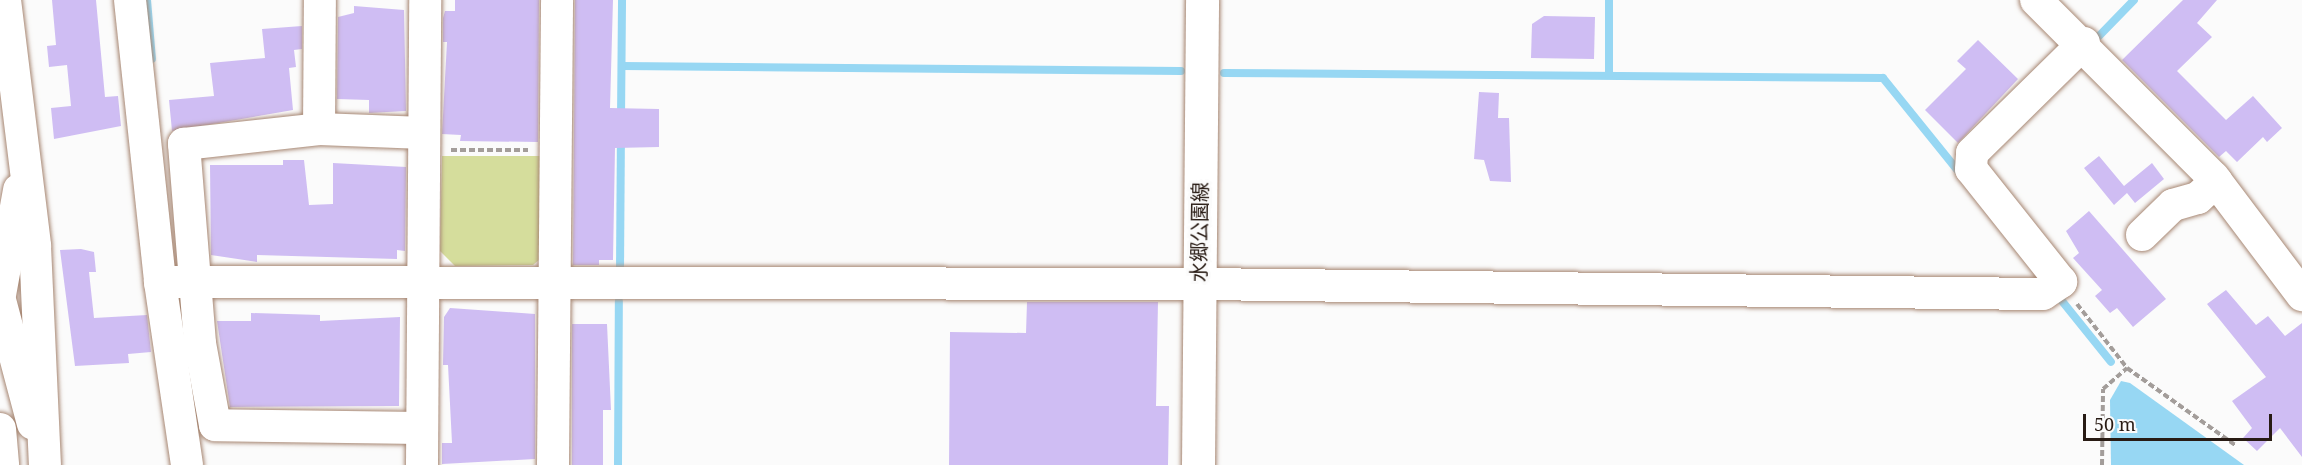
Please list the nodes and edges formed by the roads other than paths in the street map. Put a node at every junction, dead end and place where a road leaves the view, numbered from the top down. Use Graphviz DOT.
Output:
graph roads {
  1 [pos="5,0"];
  2 [pos="130,0"];
  3 [pos="320,0"];
  4 [pos="425,0"];
  5 [pos="557,0"];
  6 [pos="1202,0"];
  7 [pos="2036,0"];
  8 [pos="2084,43"];
  9 [pos="319,129"];
  10 [pos="424,141"];
  11 [pos="24,175"];
  12 [pos="2216,181"];
  13 [pos="2142,236"];
  14 [pos="35,246"];
  15 [pos="60,276"];
  16 [pos="160,282"];
  17 [pos="196,282"];
  18 [pos="422,283"];
  19 [pos="1198,284"];
  20 [pos="554,285"];
  21 [pos="0,295"];
  22 [pos="2302,295"];
  23 [pos="0,300"];
  24 [pos="422,428"];
  25 [pos="0,429"];
  26 [pos="45,460"];
  27 [pos="3,465"];
  28 [pos="187,465"];
  29 [pos="422,465"];
  30 [pos="553,465"];
  31 [pos="1198,465"];
  1 -- 11 [label="street"];
  2 -- 16 [label="street"];
  3 -- 9 [label="street"];
  4 -- 10 [label="street"];
  5 -- 20 [label="street"];
  6 -- 19 [label="main road, 水郷公園線"];
  7 -- 8 [label="street"];
  8 -- 12 [label="street"];
  8 -- 19 [label="street"];
  9 -- 10 [label="street"];
  9 -- 17 [label="street"];
  10 -- 18 [label="street"];
  11 -- 14 [label="street"];
  11 -- 21 [label="street"];
  12 -- 13 [label="street"];
  12 -- 22 [label="street"];
  14 -- 15 [label="street"];
  14 -- 26 [label="street"];
  16 -- 17 [label="street"];
  16 -- 28 [label="street"];
  17 -- 18 [label="street"];
  17 -- 24 [label="street"];
  18 -- 20 [label="street"];
  18 -- 24 [label="street"];
  19 -- 20 [label="street"];
  19 -- 31 [label="main road, 水郷公園線"];
  20 -- 30 [label="street"];
  23 -- 26 [label="street"];
  24 -- 29 [label="street"];
  25 -- 27 [label="street"];
}
